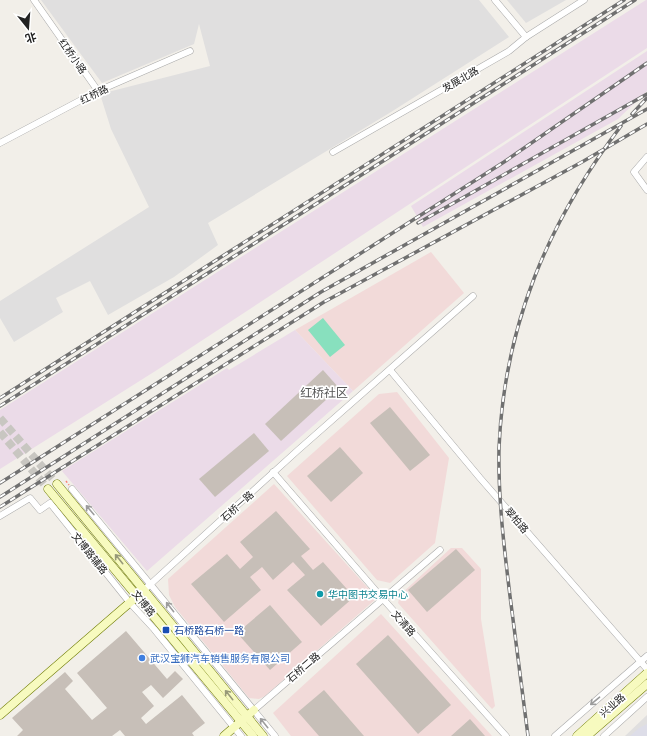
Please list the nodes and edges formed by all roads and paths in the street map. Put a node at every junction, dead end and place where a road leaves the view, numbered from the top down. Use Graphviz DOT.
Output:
graph roads {
  1 [pos="34,0"];
  2 [pos="495,0"];
  3 [pos="584,0"];
  4 [pos="526,36"];
  5 [pos="190,51"];
  6 [pos="98,91"];
  7 [pos="0,143"];
  8 [pos="333,152"];
  9 [pos="647,157"];
  10 [pos="647,190"];
  11 [pos="474,296"];
  12 [pos="390,370"];
  13 [pos="274,472"];
  14 [pos="57,484"];
  15 [pos="48,489"];
  16 [pos="72,490"];
  17 [pos="0,516"];
  18 [pos="440,550"];
  19 [pos="151,583"];
  20 [pos="141,593"];
  21 [pos="383,599"];
  22 [pos="130,603"];
  23 [pos="647,656"];
  24 [pos="640,661"];
  25 [pos="647,669"];
  26 [pos="647,673"];
  27 [pos="647,684"];
  28 [pos="647,697"];
  29 [pos="254,710"];
  30 [pos="0,715"];
  31 [pos="244,718"];
  32 [pos="234,727"];
  33 [pos="224,736"];
  34 [pos="241,736"];
  35 [pos="253,736"];
  36 [pos="263,736"];
  37 [pos="275,736"];
  38 [pos="506,736"];
  39 [pos="555,736"];
  40 [pos="577,736"];
  41 [pos="586,736"];
  42 [pos="604,736"];
  1 -- 6 [label="street, 红桥小路"];
  2 -- 4 [label="street"];
  3 -- 4 [label="street, 发展北路"];
  4 -- 8 [label="street, 发展北路"];
  5 -- 6 [label="street, 红桥路"];
  6 -- 7 [label="street, 红桥路"];
  9 -- 10 [label="street"];
  11 -- 12 [label="street, 石桥一路"];
  12 -- 13 [label="street, 石桥一路"];
  12 -- 24 [label="street, 翠柏路"];
  13 -- 19 [label="street, 石桥一路"];
  13 -- 21 [label="street, 文清路"];
  20 -- 14 [label="main road, one-way"];
  15 -- 20 [label="main road, 文博路"];
  19 -- 16 [label="street, one-way"];
  17 -- 22 [label="street, 文博路辅路"];
  18 -- 21 [label="street, 石桥二路"];
  19 -- 20 [label="street, 石桥一路"];
  29 -- 19 [label="street, one-way"];
  20 -- 22 [label="main road, 石桥一路"];
  20 -- 31 [label="main road, 文博路"];
  21 -- 29 [label="street, 石桥二路"];
  21 -- 38 [label="street, 文清路"];
  22 -- 30 [label="main road, 石桥一路"];
  22 -- 32 [label="street, 文博路辅路"];
  23 -- 24 [label="street"];
  24 -- 25 [label="street, 翠柏路"];
  24 -- 39 [label="street, one-way"];
  26 -- 40 [label="main road, 兴业路"];
  27 -- 41 [label="main road, 兴业路"];
  28 -- 42 [label="street"];
  29 -- 31 [label="main road, 石桥二路"];
  37 -- 29 [label="street, one-way"];
  31 -- 32 [label="main road, 石桥二路"];
  31 -- 35 [label="main road, 文博路"];
  31 -- 36 [label="main road, 文博路"];
  32 -- 33 [label="main road, 石桥二路"];
  32 -- 34 [label="street, 文博路辅路"];
}
